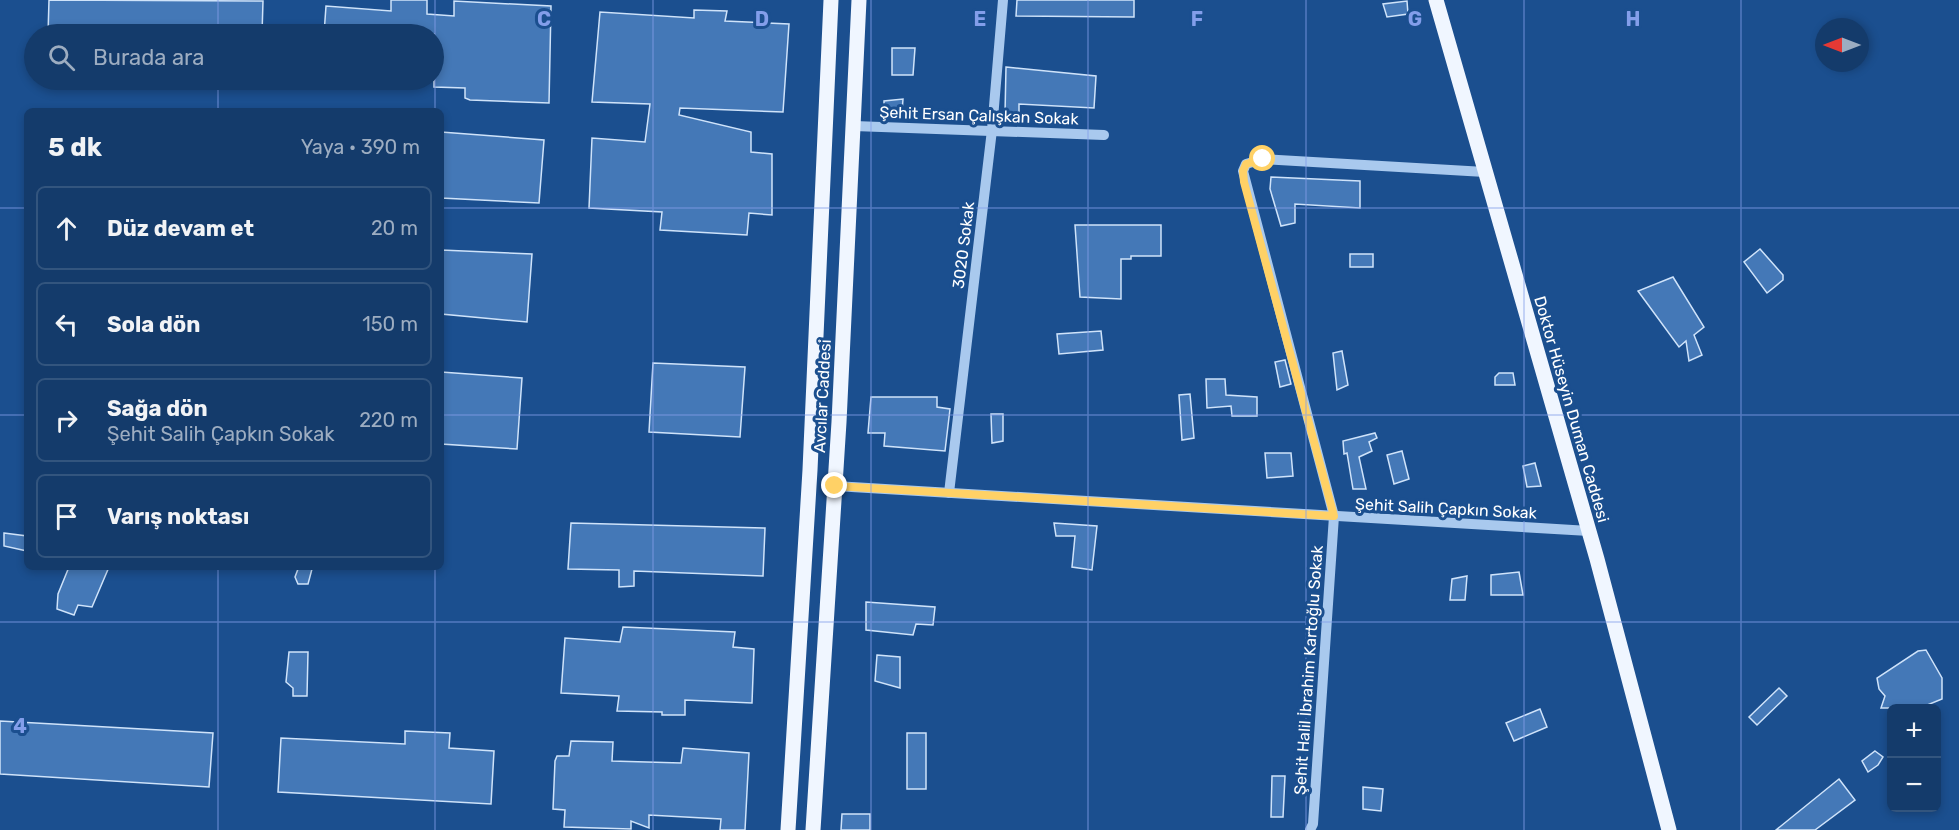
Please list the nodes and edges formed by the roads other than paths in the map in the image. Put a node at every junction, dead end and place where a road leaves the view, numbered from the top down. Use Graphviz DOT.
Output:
graph roads {
  1 [pos="831,0"];
  2 [pos="859,0"];
  3 [pos="1003,0"];
  4 [pos="1436,0"];
  5 [pos="854,126"];
  6 [pos="992,130"];
  7 [pos="1104,135"];
  8 [pos="1485,172"];
  9 [pos="835,486"];
  10 [pos="949,493"];
  11 [pos="1334,516"];
  12 [pos="1588,531"];
  13 [pos="788,830"];
  14 [pos="813,830"];
  15 [pos="1310,830"];
  16 [pos="1669,830"];
  1 -- 13 [label="main road, Avcılar Caddesi"];
  2 -- 5 [label="main road, Avcılar Caddesi"];
  3 -- 6 [label="street, 3020 Sokak"];
  4 -- 8 [label="main road, Doktor Hüseyin Duman Caddesi"];
  5 -- 6 [label="street, Şehit Ersan Çalışkan Sokak"];
  5 -- 9 [label="main road, Avcılar Caddesi"];
  6 -- 7 [label="street, Şehit Ersan Çalışkan Sokak"];
  6 -- 10 [label="street, 3020 Sokak"];
  8 -- 11 [label="street, Şehit Halil İbrahim Kartoğlu Sokak"];
  8 -- 12 [label="main road, Doktor Hüseyin Duman Caddesi"];
  9 -- 10 [label="street, Şehit Salih Çapkın Sokak"];
  9 -- 14 [label="main road, Avcılar Caddesi"];
  10 -- 11 [label="street, Şehit Salih Çapkın Sokak"];
  11 -- 12 [label="street, Şehit Salih Çapkın Sokak"];
  11 -- 15 [label="street, Şehit Halil İbrahim Kartoğlu Sokak"];
  12 -- 16 [label="main road, Doktor Hüseyin Duman Caddesi"];
}
